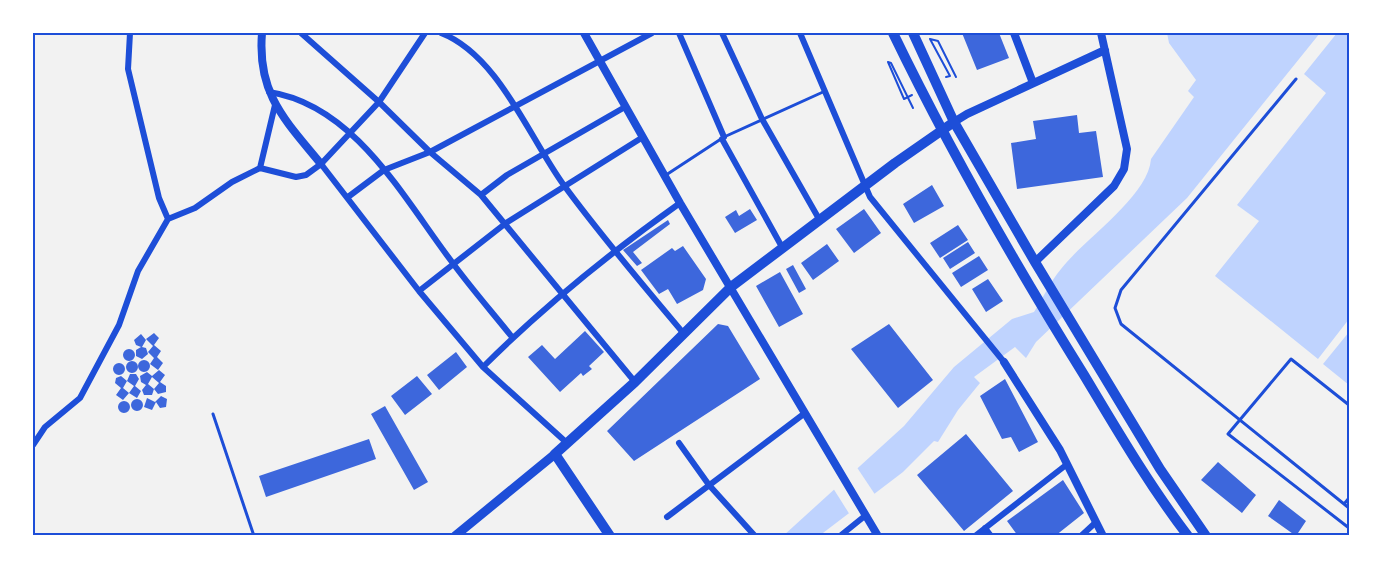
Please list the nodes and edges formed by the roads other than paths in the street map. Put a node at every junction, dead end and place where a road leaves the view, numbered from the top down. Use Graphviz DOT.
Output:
graph roads {
  1 [pos="130,33"];
  2 [pos="262,33"];
  3 [pos="301,33"];
  4 [pos="425,33"];
  5 [pos="441,33"];
  6 [pos="584,33"];
  7 [pos="652,33"];
  8 [pos="679,33"];
  9 [pos="722,33"];
  10 [pos="800,33"];
  11 [pos="892,33"];
  12 [pos="913,33"];
  13 [pos="1014,33"];
  14 [pos="1101,33"];
  15 [pos="1105,50"];
  16 [pos="599,62"];
  17 [pos="1296,80"];
  18 [pos="1033,83"];
  19 [pos="268,92"];
  20 [pos="823,92"];
  21 [pos="379,102"];
  22 [pos="275,105"];
  23 [pos="625,106"];
  24 [pos="514,108"];
  25 [pos="762,119"];
  26 [pos="954,122"];
  27 [pos="941,131"];
  28 [pos="350,133"];
  29 [pos="643,137"];
  30 [pos="723,138"];
  31 [pos="430,152"];
  32 [pos="543,155"];
  33 [pos="321,164"];
  34 [pos="260,168"];
  35 [pos="384,170"];
  36 [pos="665,175"];
  37 [pos="564,186"];
  38 [pos="865,186"];
  39 [pos="481,195"];
  40 [pos="348,197"];
  41 [pos="680,203"];
  42 [pos="168,219"];
  43 [pos="819,219"];
  44 [pos="506,223"];
  45 [pos="782,247"];
  46 [pos="615,249"];
  47 [pos="1035,262"];
  48 [pos="453,264"];
  49 [pos="731,287"];
  50 [pos="419,291"];
  51 [pos="562,293"];
  52 [pos="684,334"];
  53 [pos="512,337"];
  54 [pos="1004,362"];
  55 [pos="483,367"];
  56 [pos="635,382"];
  57 [pos="1349,405"];
  58 [pos="805,413"];
  59 [pos="213,414"];
  60 [pos="1239,420"];
  61 [pos="567,443"];
  62 [pos="679,443"];
  63 [pos="33,445"];
  64 [pos="555,454"];
  65 [pos="1066,465"];
  66 [pos="709,484"];
  67 [pos="1349,498"];
  68 [pos="1344,504"];
  69 [pos="1349,508"];
  70 [pos="864,512"];
  71 [pos="667,517"];
  72 [pos="1095,523"];
  73 [pos="985,528"];
  74 [pos="1349,528"];
  75 [pos="254,536"];
  76 [pos="455,536"];
  77 [pos="610,536"];
  78 [pos="755,536"];
  79 [pos="840,536"];
  80 [pos="878,536"];
  81 [pos="975,536"];
  82 [pos="991,536"];
  83 [pos="1081,536"];
  84 [pos="1103,536"];
  85 [pos="1188,536"];
  86 [pos="1206,536"];
  1 -- 42 [label="street"];
  2 -- 19 [label="street"];
  3 -- 21 [label="street"];
  4 -- 21 [label="street"];
  5 -- 24 [label="street"];
  6 -- 16 [label="street"];
  7 -- 16 [label="street"];
  8 -- 30 [label="street"];
  9 -- 25 [label="street"];
  10 -- 20 [label="street"];
  11 -- 27 [label="main road"];
  12 -- 26 [label="main road"];
  13 -- 18 [label="street"];
  14 -- 15 [label="street"];
  15 -- 18 [label="street"];
  15 -- 47 [label="street"];
  16 -- 23 [label="street"];
  16 -- 24 [label="street"];
  17 -- 60 [label="lane"];
  18 -- 26 [label="street"];
  19 -- 22 [label="street"];
  19 -- 28 [label="street"];
  20 -- 25 [label="lane"];
  20 -- 38 [label="street"];
  21 -- 28 [label="street"];
  21 -- 31 [label="street"];
  22 -- 33 [label="street"];
  22 -- 34 [label="street"];
  23 -- 29 [label="street"];
  23 -- 32 [label="street"];
  24 -- 31 [label="street"];
  24 -- 32 [label="street"];
  25 -- 30 [label="lane"];
  25 -- 43 [label="street"];
  26 -- 27 [label="main road"];
  26 -- 47 [label="main road"];
  27 -- 38 [label="main road"];
  27 -- 85 [label="main road"];
  28 -- 33 [label="street"];
  28 -- 35 [label="street"];
  29 -- 36 [label="street"];
  29 -- 37 [label="street"];
  30 -- 36 [label="lane"];
  30 -- 45 [label="street"];
  31 -- 35 [label="street"];
  31 -- 39 [label="street"];
  32 -- 37 [label="street"];
  32 -- 39 [label="street"];
  33 -- 34 [label="street"];
  33 -- 40 [label="street"];
  34 -- 42 [label="street"];
  35 -- 40 [label="street"];
  35 -- 48 [label="street"];
  36 -- 41 [label="street"];
  37 -- 44 [label="street"];
  37 -- 46 [label="street"];
  38 -- 43 [label="main road"];
  38 -- 54 [label="street"];
  39 -- 44 [label="street"];
  40 -- 50 [label="street"];
  41 -- 46 [label="street"];
  41 -- 49 [label="street"];
  42 -- 63 [label="street"];
  43 -- 45 [label="main road"];
  44 -- 48 [label="street"];
  44 -- 51 [label="street"];
  45 -- 49 [label="main road"];
  46 -- 51 [label="street"];
  46 -- 52 [label="street"];
  47 -- 86 [label="main road"];
  48 -- 50 [label="street"];
  48 -- 53 [label="street"];
  49 -- 52 [label="main road"];
  49 -- 58 [label="street"];
  50 -- 55 [label="street"];
  51 -- 53 [label="street"];
  51 -- 56 [label="street"];
  52 -- 56 [label="main road"];
  53 -- 55 [label="street"];
  54 -- 65 [label="street"];
  55 -- 61 [label="street"];
  56 -- 61 [label="main road"];
  57 -- 60 [label="lane"];
  58 -- 66 [label="street"];
  58 -- 70 [label="street"];
  59 -- 75 [label="lane"];
  60 -- 68 [label="lane"];
  60 -- 74 [label="lane"];
  61 -- 64 [label="main road"];
  62 -- 66 [label="street"];
  64 -- 76 [label="main road"];
  64 -- 77 [label="main road"];
  65 -- 72 [label="street"];
  65 -- 73 [label="street"];
  66 -- 71 [label="street"];
  66 -- 78 [label="street"];
  67 -- 68 [label="lane"];
  68 -- 69 [label="lane"];
  70 -- 79 [label="street"];
  70 -- 80 [label="street"];
  72 -- 83 [label="street"];
  72 -- 84 [label="street"];
  73 -- 81 [label="street"];
  73 -- 82 [label="street"];
}
